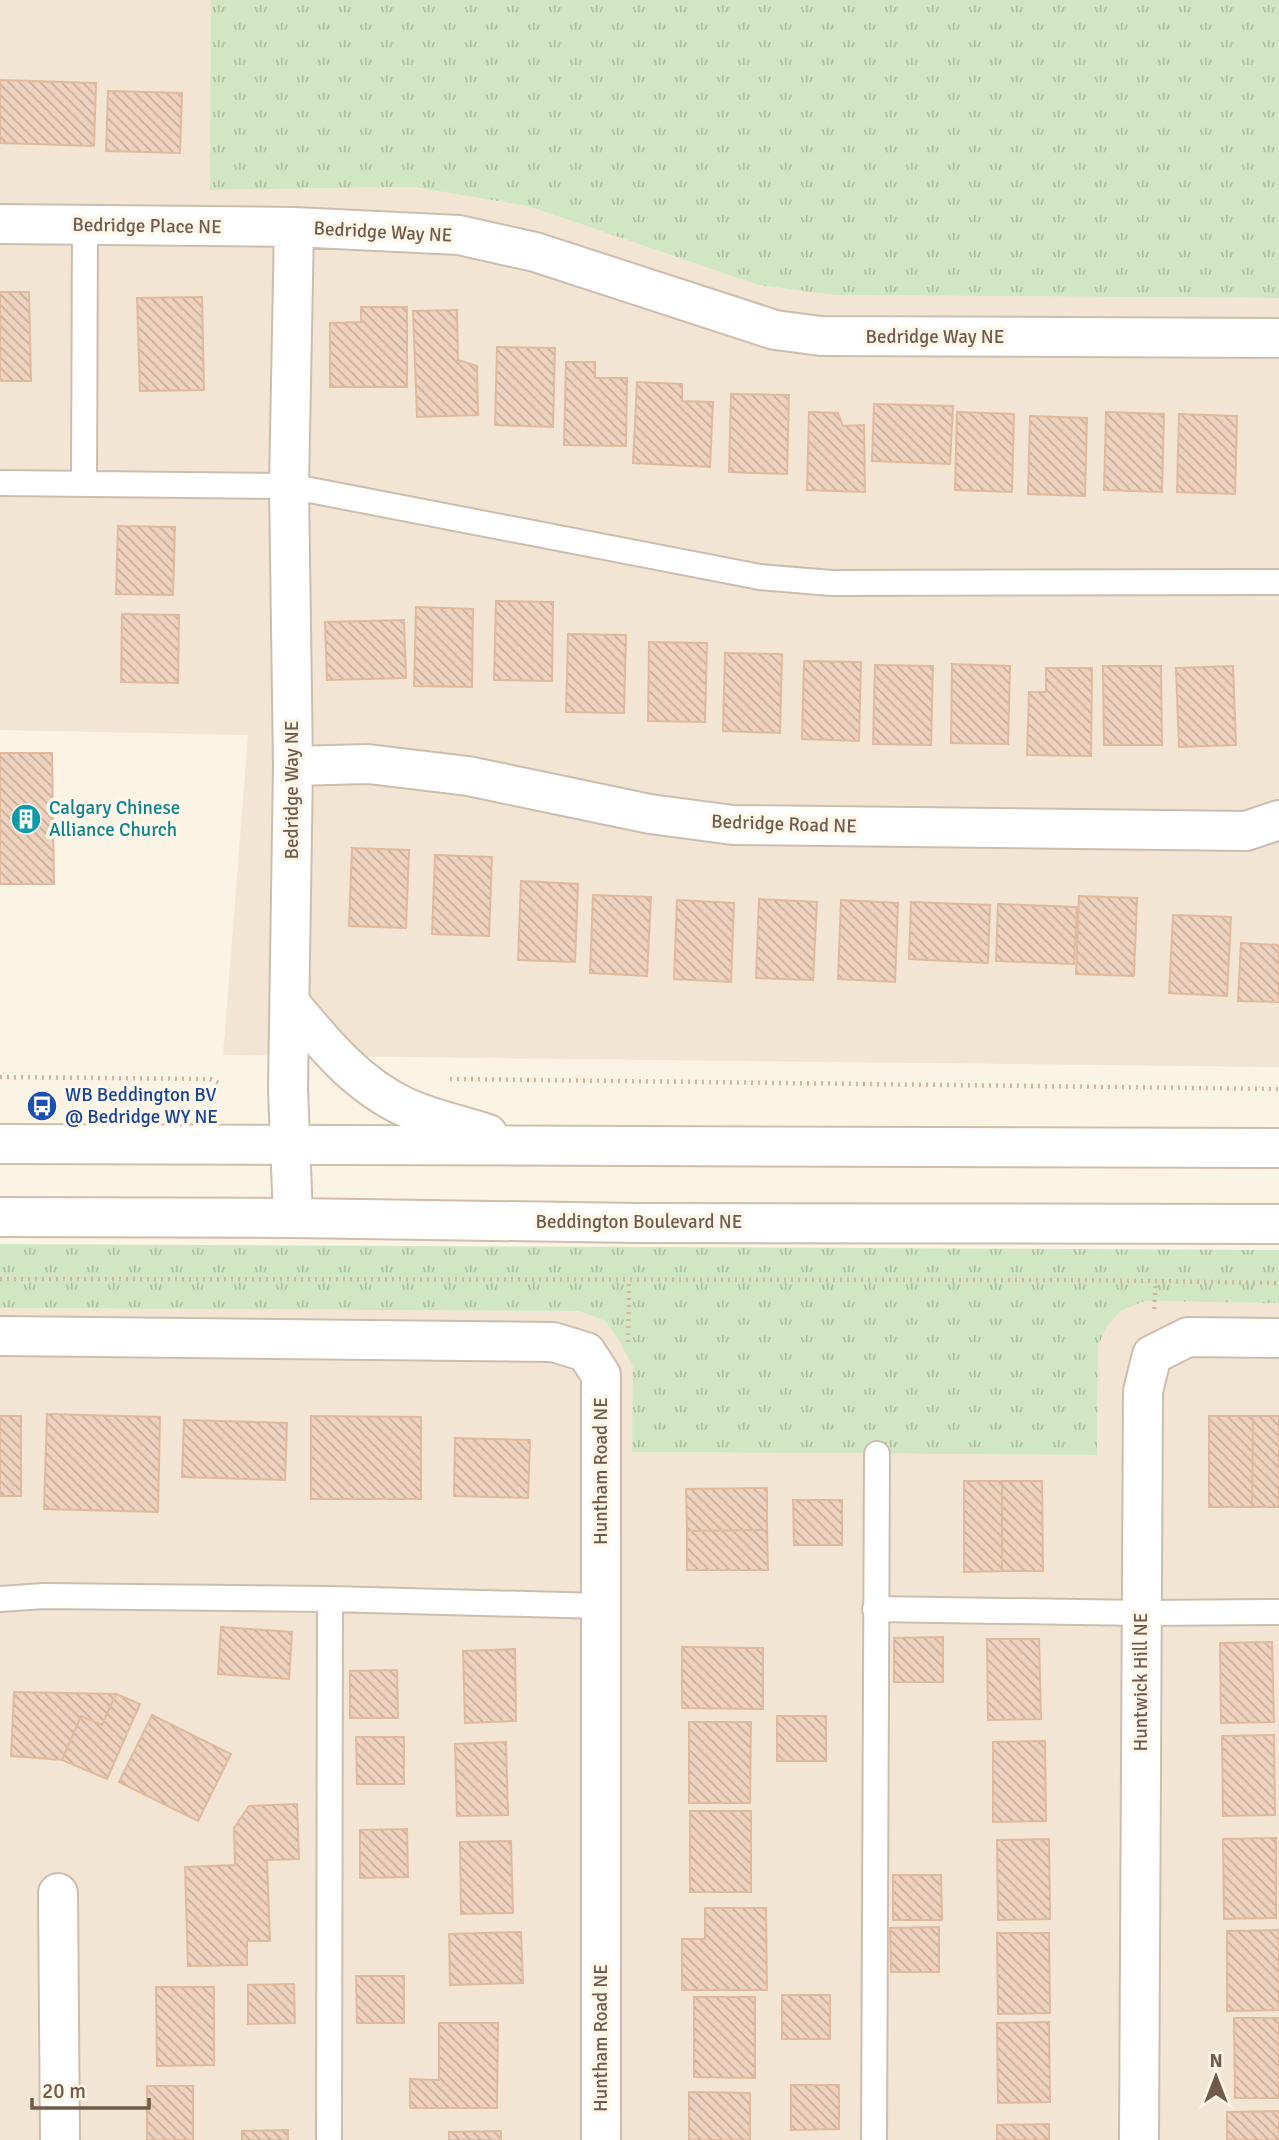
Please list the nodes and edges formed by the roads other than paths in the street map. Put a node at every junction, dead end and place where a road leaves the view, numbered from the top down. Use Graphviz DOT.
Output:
graph roads {
  1 [pos="0,224"];
  2 [pos="85,225"];
  3 [pos="295,227"];
  4 [pos="1279,338"];
  5 [pos="0,483"];
  6 [pos="84,484"];
  7 [pos="289,486"];
  8 [pos="1279,582"];
  9 [pos="293,766"];
  10 [pos="1279,820"];
  11 [pos="290,1003"];
  12 [pos="0,1144"];
  13 [pos="291,1144"];
  14 [pos="523,1145"];
  15 [pos="1279,1148"];
  16 [pos="0,1217"];
  17 [pos="293,1218"];
  18 [pos="1279,1224"];
  19 [pos="0,1336"];
  20 [pos="1279,1338"];
  21 [pos="877,1454"];
  22 [pos="0,1599"];
  23 [pos="330,1599"];
  24 [pos="601,1606"];
  25 [pos="875,1609"];
  26 [pos="1279,1612"];
  27 [pos="1142,1613"];
  28 [pos="58,1894"];
  29 [pos="60,2140"];
  30 [pos="329,2140"];
  31 [pos="601,2140"];
  32 [pos="874,2140"];
  33 [pos="1139,2140"];
  1 -- 2 [label="street, Bedridge Place NE"];
  2 -- 3 [label="street, Bedridge Place NE"];
  2 -- 6 [label="lane"];
  3 -- 4 [label="street, Bedridge Way NE"];
  3 -- 7 [label="street, Bedridge Way NE"];
  5 -- 6 [label="lane"];
  6 -- 7 [label="lane"];
  7 -- 8 [label="lane"];
  7 -- 9 [label="street, Bedridge Way NE"];
  9 -- 10 [label="street, Bedridge Road NE"];
  9 -- 11 [label="street, Bedridge Way NE"];
  11 -- 13 [label="street, Bedridge Way NE"];
  11 -- 14 [label="street"];
  12 -- 13 [label="street"];
  13 -- 14 [label="street"];
  13 -- 17 [label="street, Bedridge Way NE"];
  14 -- 15 [label="street"];
  16 -- 17 [label="street, Beddington Boulevard NE"];
  17 -- 18 [label="street, Beddington Boulevard NE"];
  19 -- 24 [label="street, Huntham Road NE"];
  20 -- 27 [label="street, Huntwick Hill NE"];
  21 -- 25 [label="lane"];
  22 -- 23 [label="lane"];
  23 -- 24 [label="lane"];
  23 -- 30 [label="lane"];
  24 -- 31 [label="street, Huntham Road NE"];
  25 -- 27 [label="lane"];
  25 -- 32 [label="lane"];
  26 -- 27 [label="lane"];
  27 -- 33 [label="street, Huntwick Hill NE"];
  28 -- 29 [label="street"];
}
